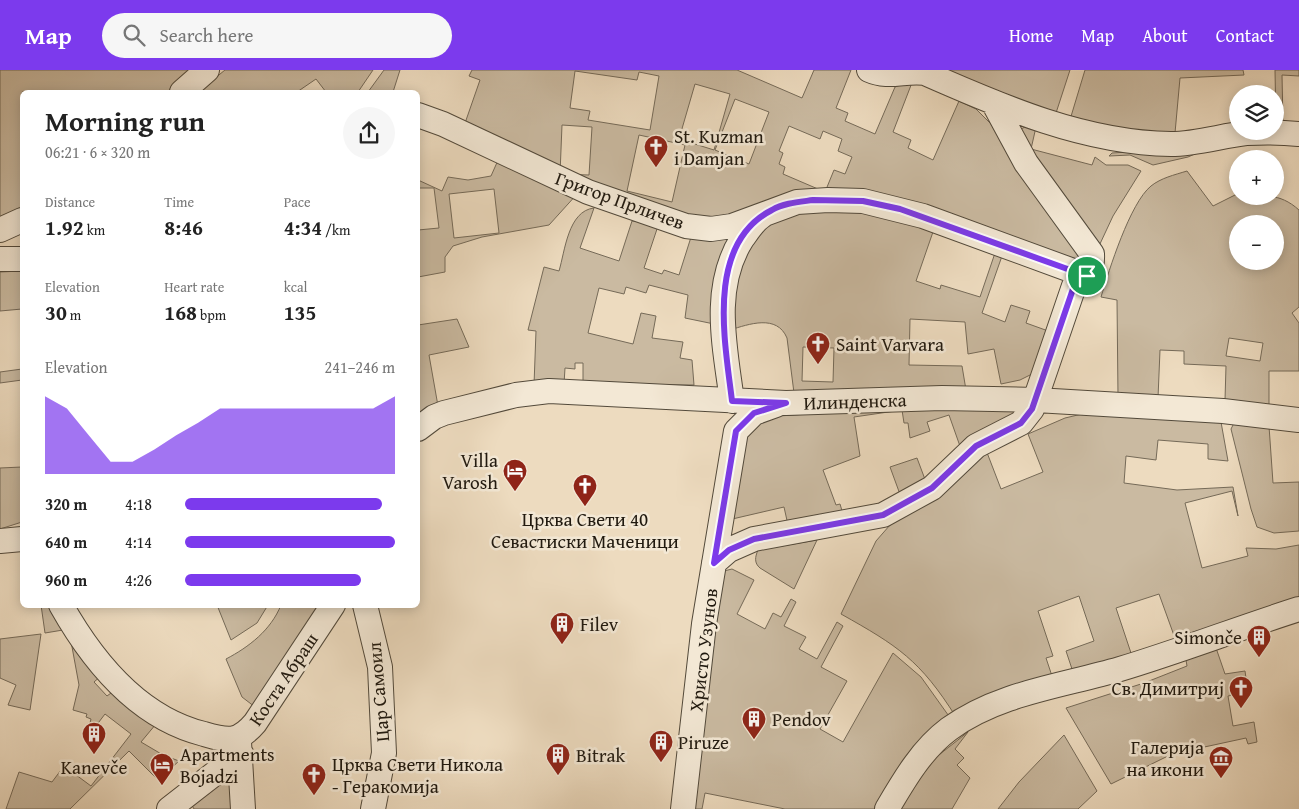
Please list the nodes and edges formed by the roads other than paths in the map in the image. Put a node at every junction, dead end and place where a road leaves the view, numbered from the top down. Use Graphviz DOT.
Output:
graph roads {
  1 [pos="207,70"];
  2 [pos="869,70"];
  3 [pos="184,90"];
  4 [pos="993,102"];
  5 [pos="420,116"];
  6 [pos="1299,134"];
  7 [pos="772,210"];
  8 [pos="20,221"];
  9 [pos="0,230"];
  10 [pos="1087,276"];
  11 [pos="1036,400"];
  12 [pos="732,401"];
  13 [pos="786,403"];
  14 [pos="1299,420"];
  15 [pos="420,428"];
  16 [pos="20,539"];
  17 [pos="0,541"];
  18 [pos="714,563"];
  19 [pos="63,608"];
  20 [pos="331,608"];
  21 [pos="366,608"];
  22 [pos="1299,608"];
  23 [pos="240,746"];
  24 [pos="169,809"];
  25 [pos="243,809"];
  26 [pos="373,809"];
  27 [pos="683,809"];
  28 [pos="887,809"];
  1 -- 3 [label="street"];
  2 -- 4 [label="street"];
  4 -- 6 [label="street"];
  4 -- 10 [label="street"];
  5 -- 7 [label="street, Григор Прличев"];
  7 -- 10 [label="street, Григор Прличев"];
  7 -- 12 [label="street"];
  8 -- 9 [label="street"];
  10 -- 11 [label="street"];
  11 -- 13 [label="street, Илинденска"];
  11 -- 14 [label="street, Илинденска"];
  11 -- 18 [label="street"];
  12 -- 13 [label="street, Илинденска"];
  12 -- 15 [label="street, Илинденска"];
  13 -- 18 [label="street, Христо Узунов"];
  16 -- 17 [label="street"];
  18 -- 27 [label="street, Христо Узунов"];
  19 -- 23 [label="street"];
  20 -- 23 [label="street, Коста Абраш"];
  21 -- 26 [label="street, Цар Самоил"];
  22 -- 28 [label="street"];
  23 -- 24 [label="street, Коста Абраш"];
  23 -- 25 [label="street"];
}
